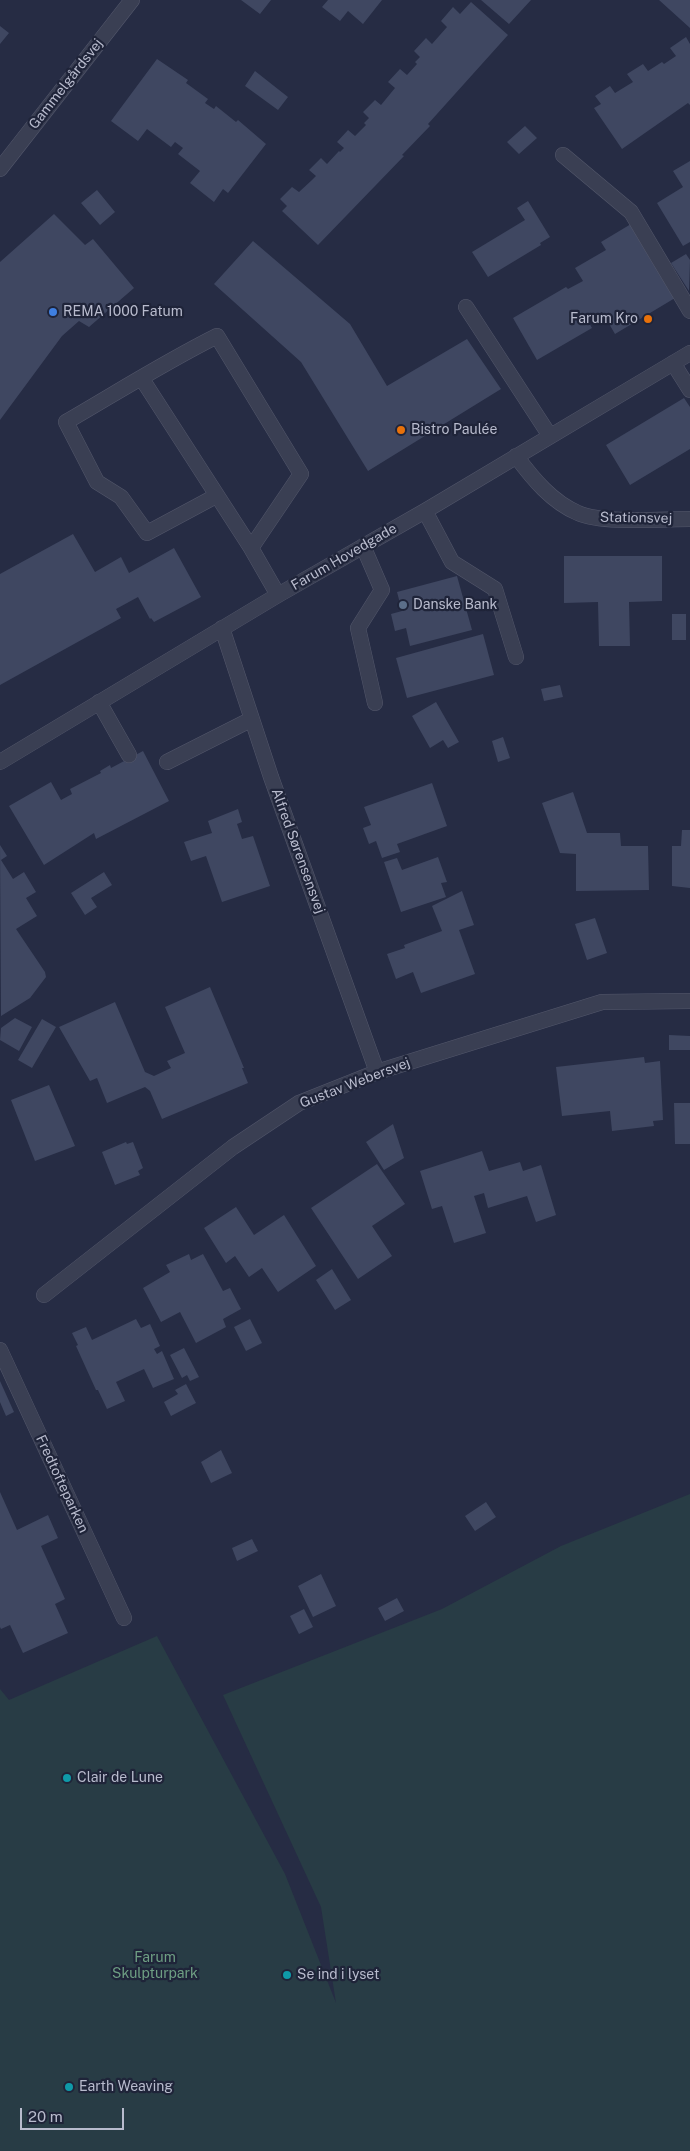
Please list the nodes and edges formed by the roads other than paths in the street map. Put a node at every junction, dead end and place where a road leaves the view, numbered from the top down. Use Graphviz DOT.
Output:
graph roads {
  1 [pos="132,0"];
  2 [pos="563,155"];
  3 [pos="0,169"];
  4 [pos="466,307"];
  5 [pos="690,311"];
  6 [pos="690,353"];
  7 [pos="673,363"];
  8 [pos="142,379"];
  9 [pos="690,390"];
  10 [pos="550,436"];
  11 [pos="516,456"];
  12 [pos="216,496"];
  13 [pos="426,511"];
  14 [pos="690,519"];
  15 [pos="363,546"];
  16 [pos="251,548"];
  17 [pos="278,595"];
  18 [pos="222,628"];
  19 [pos="516,657"];
  20 [pos="99,702"];
  21 [pos="375,703"];
  22 [pos="252,719"];
  23 [pos="129,755"];
  24 [pos="0,762"];
  25 [pos="167,762"];
  26 [pos="690,1001"];
  27 [pos="378,1072"];
  28 [pos="44,1295"];
  29 [pos="0,1350"];
  30 [pos="124,1618"];
  1 -- 3 [label="street, Gammelgårdsvej"];
  2 -- 5 [label="street"];
  4 -- 10 [label="street"];
  6 -- 7 [label="street, Farum Hovedgade"];
  7 -- 9 [label="street"];
  7 -- 10 [label="street, Farum Hovedgade"];
  8 -- 12 [label="street"];
  8 -- 12 [label="street"];
  8 -- 16 [label="street"];
  10 -- 11 [label="street, Farum Hovedgade"];
  11 -- 13 [label="street, Farum Hovedgade"];
  11 -- 14 [label="street, Stationsvej"];
  12 -- 16 [label="street"];
  13 -- 15 [label="street, Farum Hovedgade"];
  13 -- 19 [label="street"];
  15 -- 17 [label="street, Farum Hovedgade"];
  15 -- 21 [label="street"];
  16 -- 17 [label="street"];
  17 -- 18 [label="street, Farum Hovedgade"];
  18 -- 20 [label="street, Farum Hovedgade"];
  18 -- 22 [label="street, Alfred Sørensensvej"];
  20 -- 23 [label="street"];
  20 -- 24 [label="street, Farum Hovedgade"];
  22 -- 25 [label="street"];
  22 -- 27 [label="street, Alfred Sørensensvej"];
  26 -- 27 [label="street, Gustav Webersvej"];
  27 -- 28 [label="street, Gustav Webersvej"];
  29 -- 30 [label="street, Fredtofteparken"];
}
